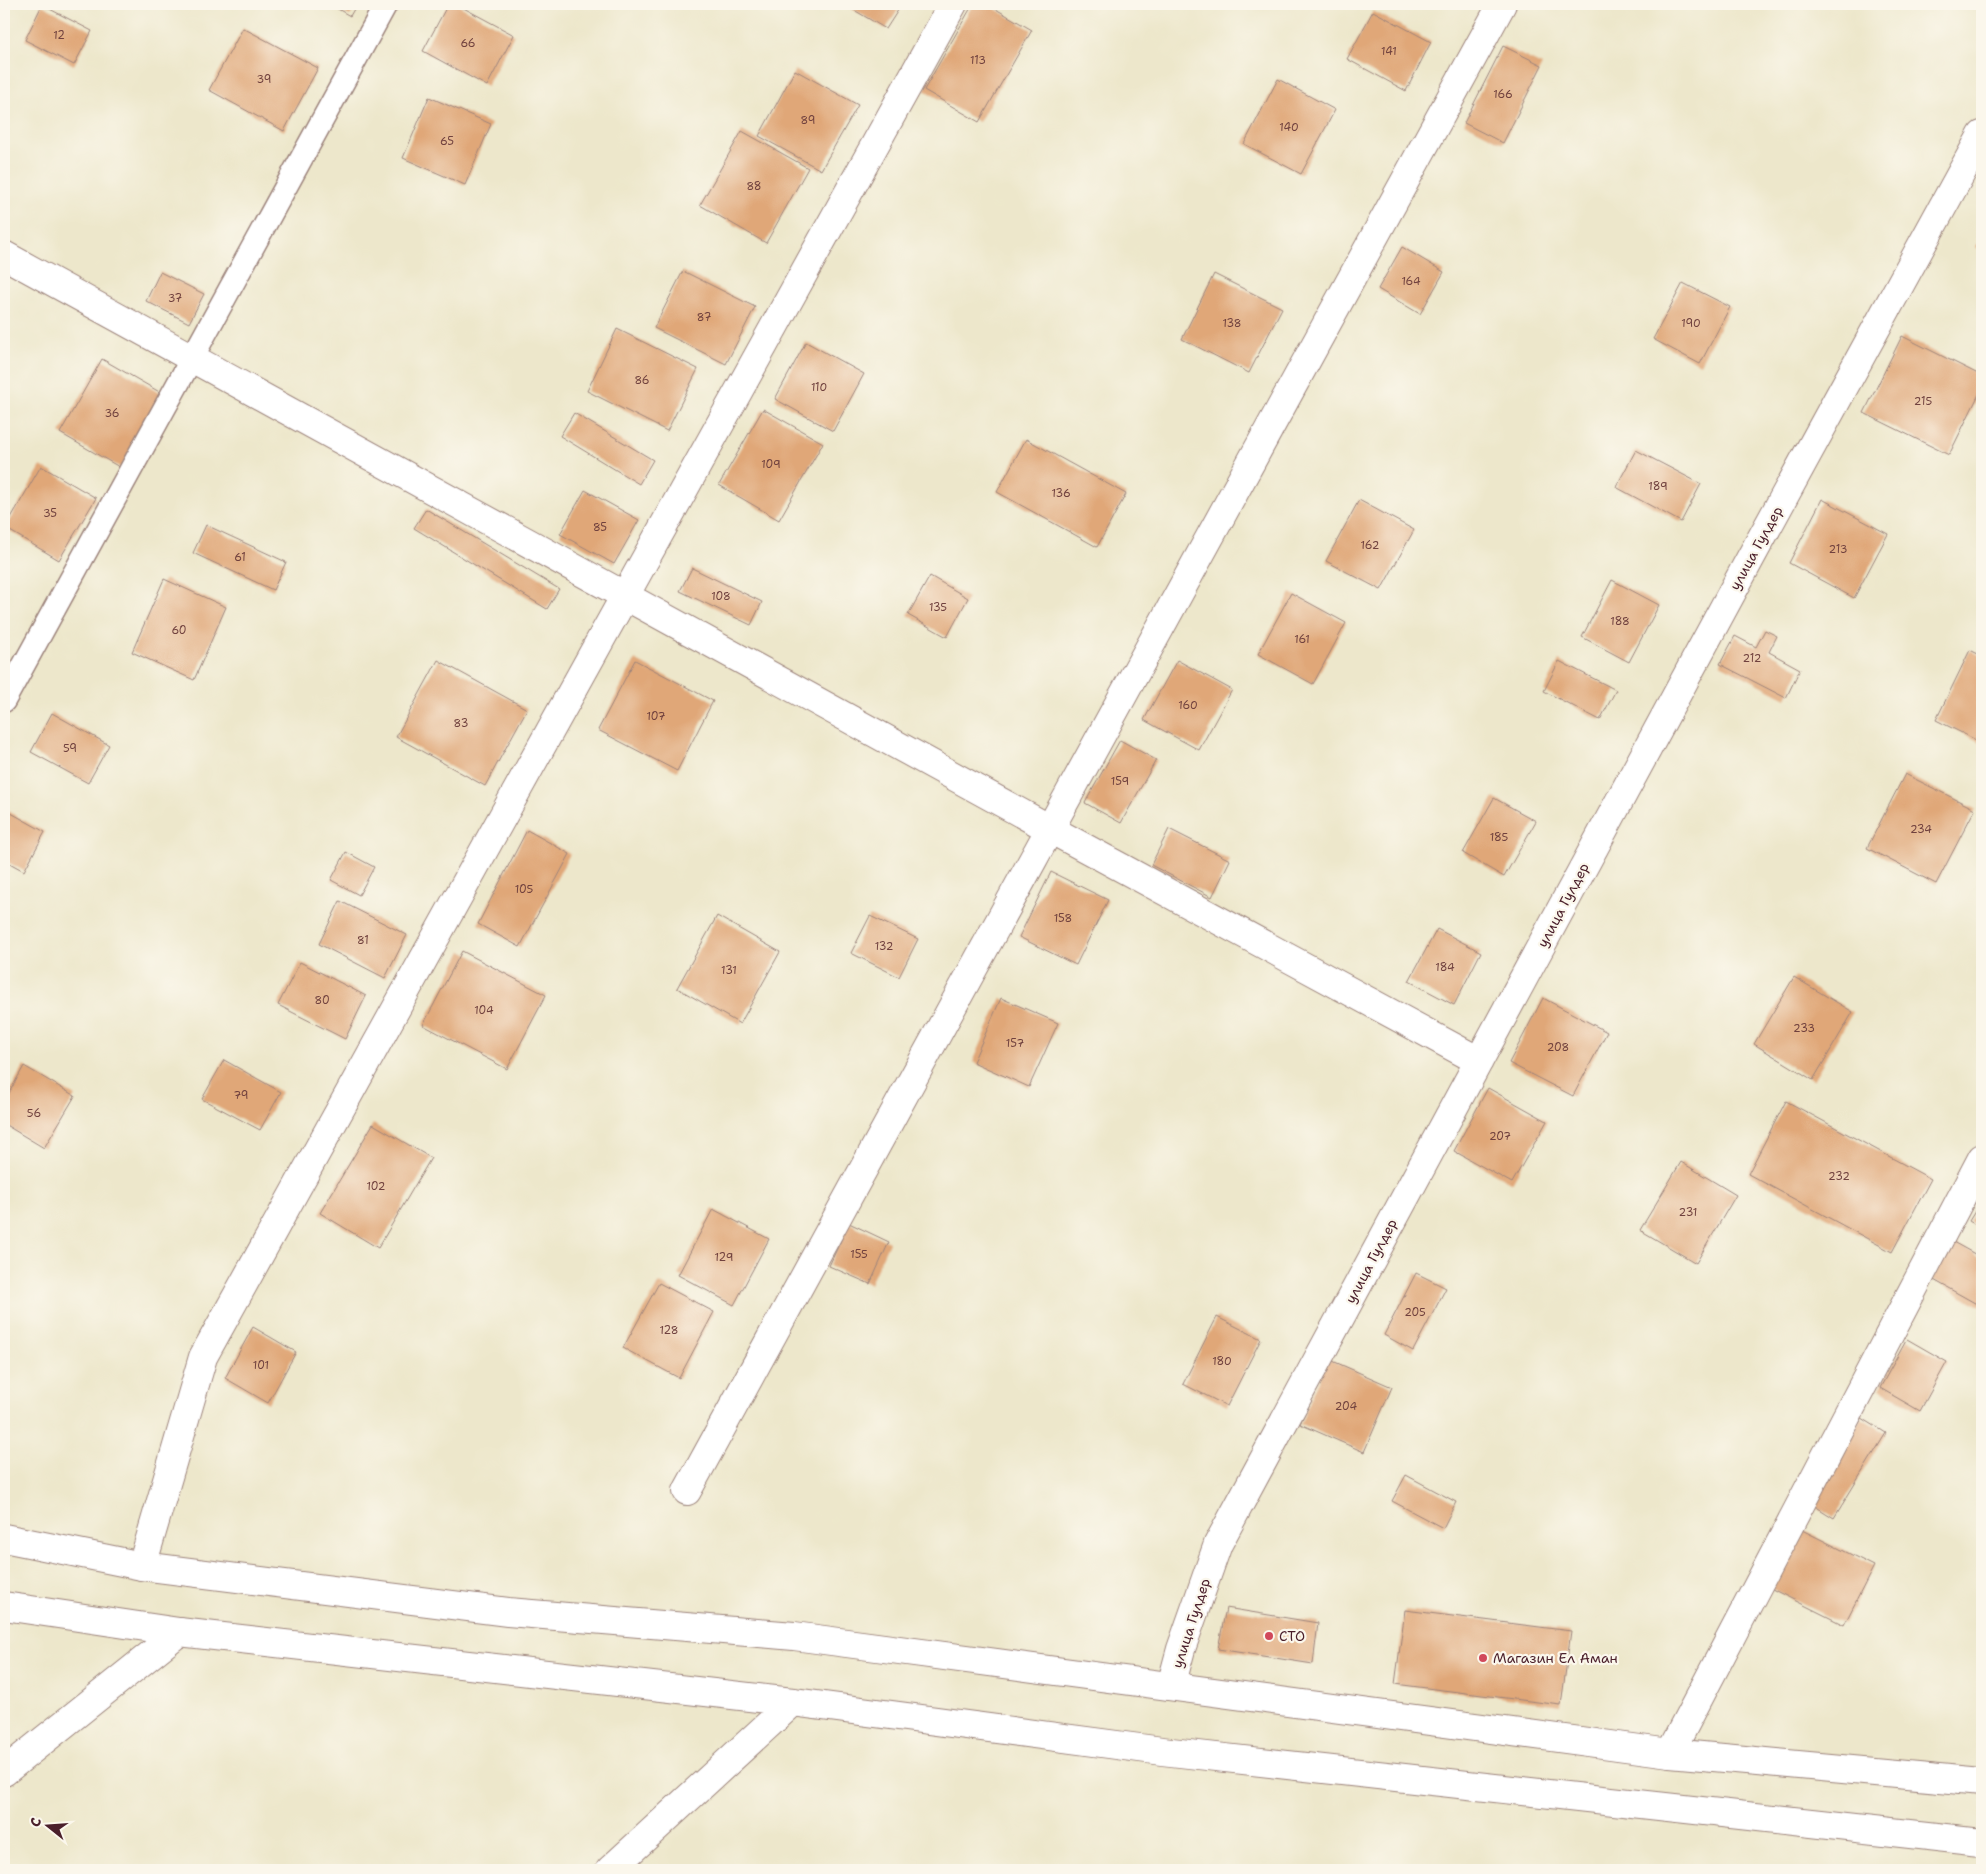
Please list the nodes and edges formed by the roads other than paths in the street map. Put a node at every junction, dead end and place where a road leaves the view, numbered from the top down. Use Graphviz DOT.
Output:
graph roads {
  1 [pos="386,4"];
  2 [pos="953,4"];
  3 [pos="1502,4"];
  4 [pos="1982,135"];
  5 [pos="4,255"];
  6 [pos="193,357"];
  7 [pos="625,595"];
  8 [pos="4,701"];
  9 [pos="1050,829"];
  10 [pos="1478,1061"];
  11 [pos="1982,1158"];
  12 [pos="687,1491"];
  13 [pos="4,1538"];
  14 [pos="142,1566"];
  15 [pos="4,1606"];
  16 [pos="179,1632"];
  17 [pos="1171,1686"];
  18 [pos="793,1702"];
  19 [pos="1670,1753"];
  20 [pos="4,1772"];
  21 [pos="1982,1782"];
  22 [pos="1982,1842"];
  23 [pos="610,1870"];
  1 -- 6 [label="lane"];
  2 -- 7 [label="street"];
  3 -- 9 [label="street"];
  4 -- 10 [label="street, улица Гулдер"];
  5 -- 6 [label="street"];
  6 -- 7 [label="street"];
  6 -- 8 [label="lane"];
  7 -- 9 [label="street"];
  7 -- 14 [label="street"];
  9 -- 10 [label="street"];
  9 -- 12 [label="street"];
  10 -- 17 [label="street, улица Гулдер"];
  11 -- 19 [label="street"];
  13 -- 14 [label="street"];
  14 -- 17 [label="street"];
  15 -- 16 [label="street"];
  16 -- 18 [label="street"];
  16 -- 20 [label="street"];
  17 -- 19 [label="street"];
  18 -- 22 [label="street"];
  18 -- 23 [label="street"];
  19 -- 21 [label="street"];
}
